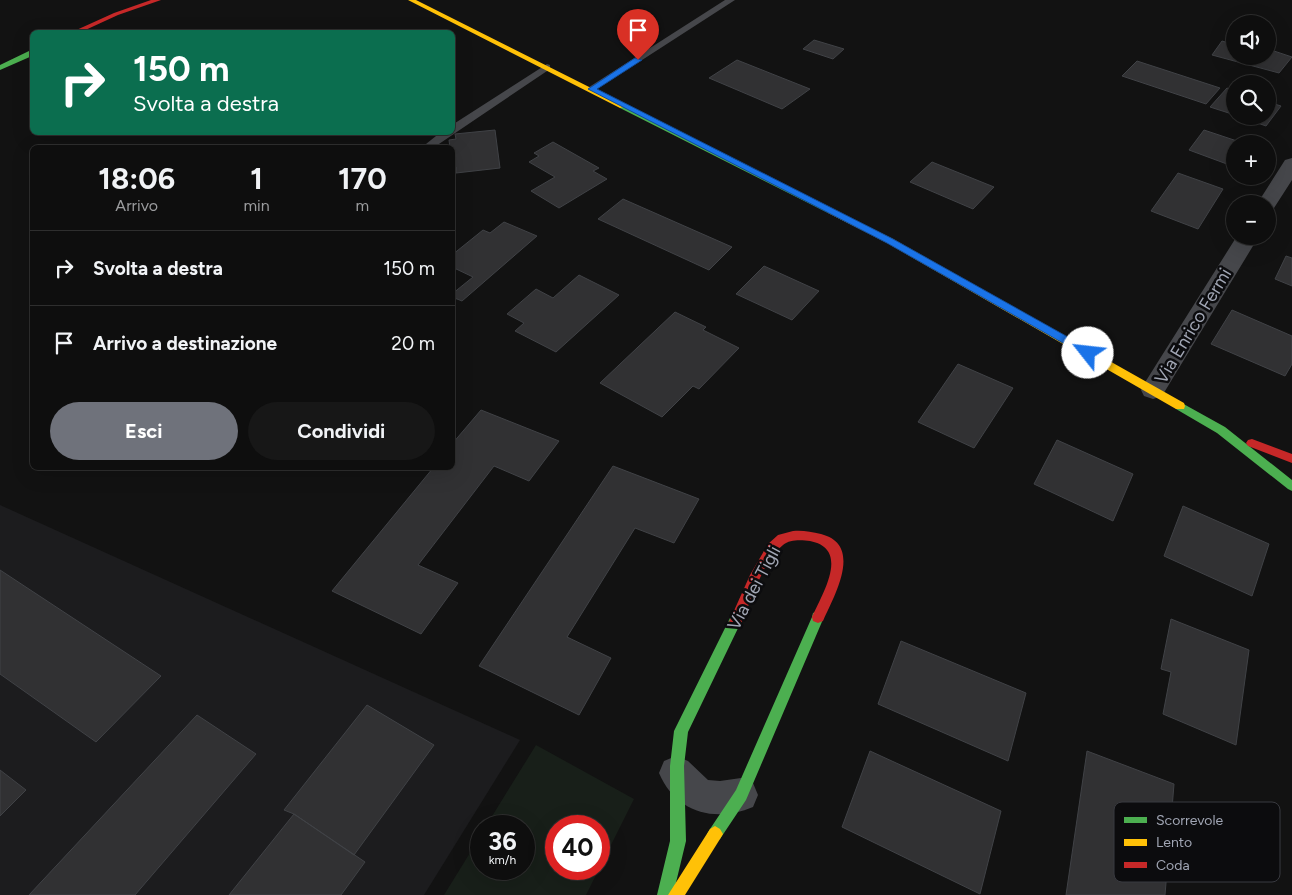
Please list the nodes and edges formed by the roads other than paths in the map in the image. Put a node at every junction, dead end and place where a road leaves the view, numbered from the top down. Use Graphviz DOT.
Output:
graph roads {
  1 [pos="138,0"];
  2 [pos="158,0"];
  3 [pos="411,0"];
  4 [pos="731,0"];
  5 [pos="116,14"];
  6 [pos="80,30"];
  7 [pos="30,54"];
  8 [pos="0,68"];
  9 [pos="547,68"];
  10 [pos="592,89"];
  11 [pos="455,128"];
  12 [pos="444,135"];
  13 [pos="430,145"];
  14 [pos="1292,164"];
  15 [pos="1273,195"];
  16 [pos="1242,245"];
  17 [pos="1153,390"];
  18 [pos="1221,430"];
  19 [pos="1292,459"];
  20 [pos="1292,486"];
  21 [pos="676,773"];
  22 [pos="741,795"];
  23 [pos="665,895"];
  24 [pos="676,895"];
  1 -- 5 [label="street"];
  2 -- 5 [label="street"];
  3 -- 9 [label="street"];
  4 -- 10 [label="lane"];
  5 -- 6 [label="street"];
  7 -- 8 [label="street"];
  9 -- 10 [label="street"];
  9 -- 11 [label="lane"];
  10 -- 17 [label="street"];
  12 -- 13 [label="lane"];
  14 -- 15 [label="street"];
  16 -- 17 [label="street, Via Enrico Fermi"];
  17 -- 18 [label="street"];
  18 -- 19 [label="street"];
  18 -- 20 [label="street"];
  21 -- 22 [label="street"];
  21 -- 22 [label="street, Via dei Tigli"];
  21 -- 23 [label="street, Via dei Tigli"];
  22 -- 24 [label="street, Via dei Tigli"];
}
